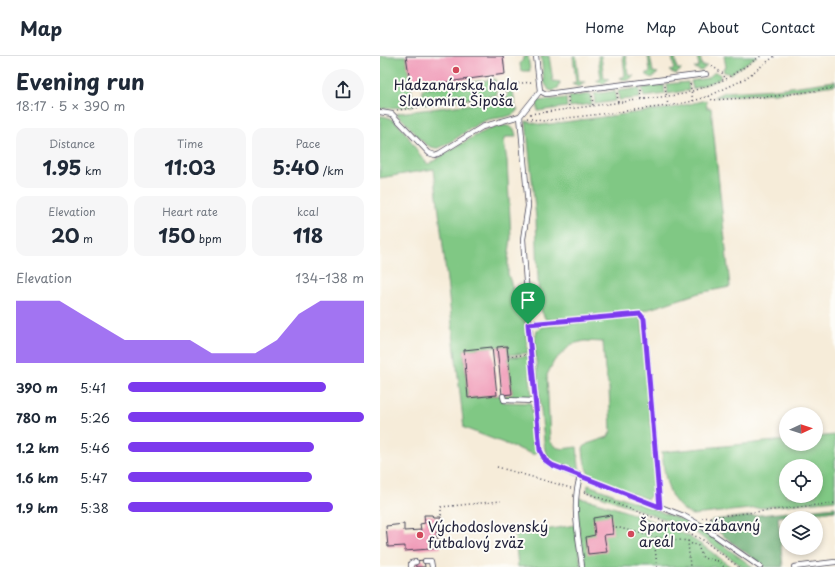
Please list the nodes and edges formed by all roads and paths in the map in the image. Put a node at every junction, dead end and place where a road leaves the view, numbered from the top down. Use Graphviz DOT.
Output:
graph roads {
  1 [pos="536,56"];
  2 [pos="761,56"];
  3 [pos="775,56"];
  4 [pos="712,66"];
  5 [pos="706,74"];
  6 [pos="689,76"];
  7 [pos="726,79"];
  8 [pos="664,80"];
  9 [pos="533,82"];
  10 [pos="640,83"];
  11 [pos="616,86"];
  12 [pos="591,88"];
  13 [pos="835,88"];
  14 [pos="540,91"];
  15 [pos="567,92"];
  16 [pos="691,92"];
  17 [pos="709,96"];
  18 [pos="667,97"];
  19 [pos="642,100"];
  20 [pos="693,102"];
  21 [pos="618,103"];
  22 [pos="593,106"];
  23 [pos="668,106"];
  24 [pos="569,110"];
  25 [pos="382,112"];
  26 [pos="521,114"];
  27 [pos="528,324"];
  28 [pos="520,355"];
  29 [pos="508,356"];
  30 [pos="503,396"];
  31 [pos="535,401"];
  32 [pos="497,467"];
  33 [pos="580,477"];
  34 [pos="576,489"];
  35 [pos="501,501"];
  36 [pos="835,503"];
  37 [pos="660,507"];
  38 [pos="433,516"];
  39 [pos="695,522"];
  40 [pos="612,526"];
  41 [pos="654,537"];
  42 [pos="688,542"];
  43 [pos="416,562"];
  44 [pos="424,562"];
  45 [pos="835,562"];
  46 [pos="411,567"];
  47 [pos="432,567"];
  48 [pos="582,567"];
  49 [pos="657,567"];
  50 [pos="690,567"];
  51 [pos="724,567"];
  52 [pos="740,567"];
  53 [pos="760,567"];
  54 [pos="794,567"];
  1 -- 14 [label="lane"];
  2 -- 7 [label="path"];
  3 -- 17 [label="path"];
  4 -- 7 [label="path"];
  5 -- 6 [label="lane"];
  6 -- 8 [label="lane"];
  6 -- 16 [label="path"];
  7 -- 16 [label="path"];
  8 -- 10 [label="lane"];
  8 -- 18 [label="path"];
  9 -- 25 [label="path"];
  10 -- 11 [label="lane"];
  10 -- 19 [label="path"];
  11 -- 12 [label="lane"];
  11 -- 21 [label="path"];
  12 -- 15 [label="lane"];
  12 -- 22 [label="path"];
  13 -- 17 [label="path"];
  14 -- 15 [label="lane"];
  14 -- 26 [label="lane"];
  15 -- 24 [label="path"];
  16 -- 18 [label="path"];
  16 -- 20 [label="path"];
  17 -- 20 [label="path"];
  18 -- 19 [label="path"];
  18 -- 23 [label="path"];
  19 -- 21 [label="path"];
  20 -- 23 [label="path"];
  21 -- 22 [label="path"];
  22 -- 24 [label="path"];
  23 -- 26 [label="path"];
  24 -- 26 [label="path"];
  25 -- 26 [label="lane"];
  26 -- 27 [label="lane"];
  27 -- 31 [label="lane"];
  27 -- 37 [label="lane"];
  28 -- 29 [label="path"];
  30 -- 31 [label="lane"];
  31 -- 33 [label="lane"];
  32 -- 34 [label="path"];
  33 -- 34 [label="lane"];
  33 -- 37 [label="lane"];
  34 -- 48 [label="lane"];
  34 -- 52 [label="path"];
  35 -- 38 [label="path"];
  36 -- 39 [label="path"];
  37 -- 39 [label="lane"];
  39 -- 53 [label="lane"];
  40 -- 41 [label="path"];
  41 -- 42 [label="path"];
  41 -- 49 [label="path"];
  42 -- 50 [label="path"];
  42 -- 51 [label="path"];
  43 -- 46 [label="lane"];
  44 -- 47 [label="lane"];
  45 -- 54 [label="lane"];
}
